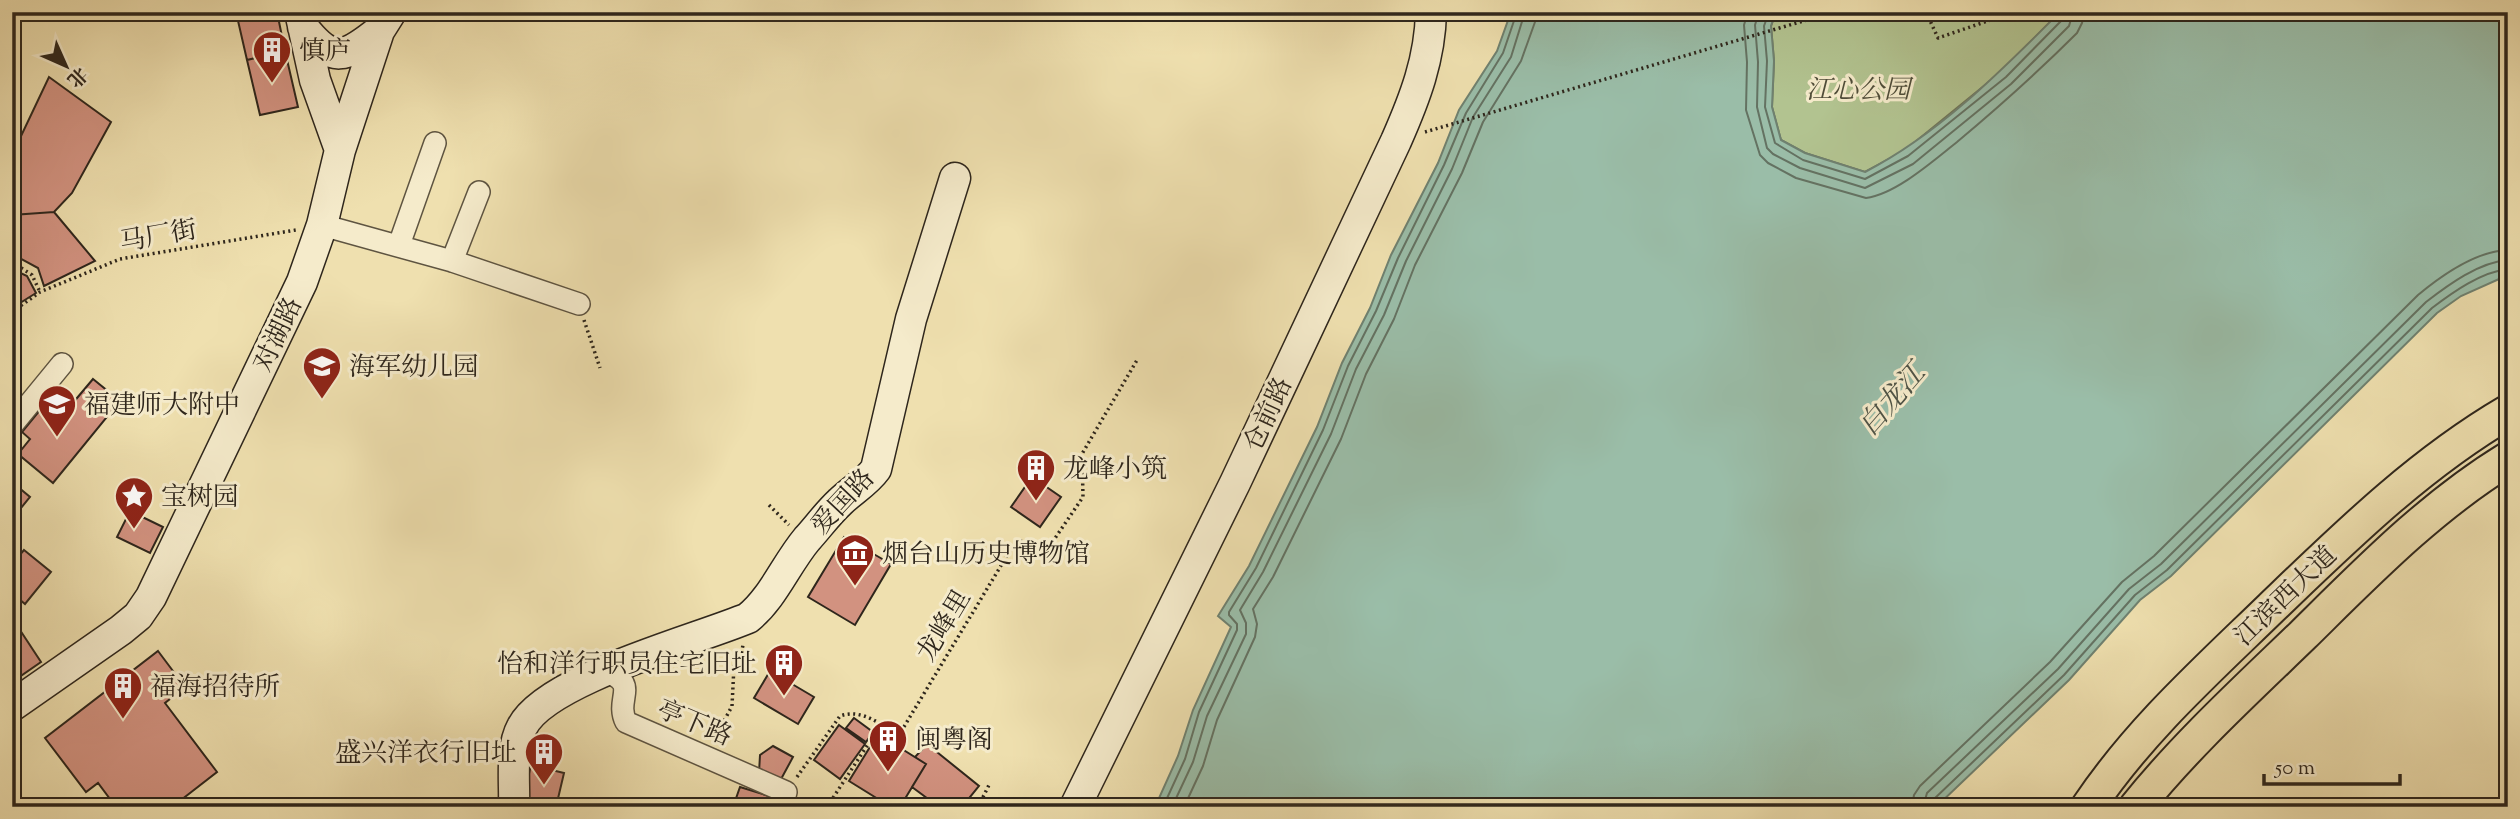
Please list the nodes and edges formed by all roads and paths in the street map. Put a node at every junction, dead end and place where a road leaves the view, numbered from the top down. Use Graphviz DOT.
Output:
graph roads {
  1 [pos="1413,12"];
  2 [pos="1431,12"];
  3 [pos="1834,12"];
  4 [pos="1926,12"];
  5 [pos="2014,12"];
  6 [pos="301,20"];
  7 [pos="385,22"];
  8 [pos="1396,141"];
  9 [pos="435,143"];
  10 [pos="340,150"];
  11 [pos="955,178"];
  12 [pos="479,192"];
  13 [pos="322,225"];
  14 [pos="399,246"];
  15 [pos="452,261"];
  16 [pos="12,262"];
  17 [pos="40,292"];
  18 [pos="579,304"];
  19 [pos="12,312"];
  20 [pos="1137,360"];
  21 [pos="62,364"];
  22 [pos="600,368"];
  23 [pos="2508,412"];
  24 [pos="12,425"];
  25 [pos="2508,458"];
  26 [pos="743,620"];
  27 [pos="603,671"];
  28 [pos="12,706"];
  29 [pos="876,732"];
  30 [pos="705,757"];
  31 [pos="989,785"];
  32 [pos="784,799"];
  33 [pos="514,807"];
  34 [pos="827,807"];
  35 [pos="978,807"];
  36 [pos="1062,807"];
  37 [pos="1075,807"];
  38 [pos="2088,807"];
  39 [pos="2136,807"];
  1 -- 36 [label="street, 仓前路"];
  2 -- 8 [label="street, 仓前路"];
  3 -- 8 [label="path"];
  4 -- 5 [label="path"];
  6 -- 7 [label="street"];
  6 -- 10 [label="street"];
  7 -- 10 [label="street, 对湖路"];
  8 -- 37 [label="street, 仓前路"];
  9 -- 14 [label="street"];
  10 -- 13 [label="street, 对湖路"];
  11 -- 26 [label="street, 爱国路"];
  12 -- 15 [label="street"];
  13 -- 14 [label="street"];
  13 -- 17 [label="path, 马厂街"];
  13 -- 28 [label="street, 对湖路"];
  14 -- 15 [label="street"];
  15 -- 18 [label="street"];
  16 -- 17 [label="path"];
  17 -- 19 [label="path, 马厂街"];
  18 -- 22 [label="path"];
  20 -- 32 [label="path, 龙峰里"];
  21 -- 24 [label="street"];
  23 -- 38 [label="main road, 江滨西大道"];
  25 -- 39 [label="main road, 江滨西大道"];
  26 -- 27 [label="street, 爱国路"];
  26 -- 30 [label="path"];
  27 -- 30 [label="street, 亭下路"];
  27 -- 33 [label="street, 爱国路"];
  29 -- 34 [label="path"];
  30 -- 32 [label="street, 亭下路"];
  31 -- 35 [label="path"];
}
